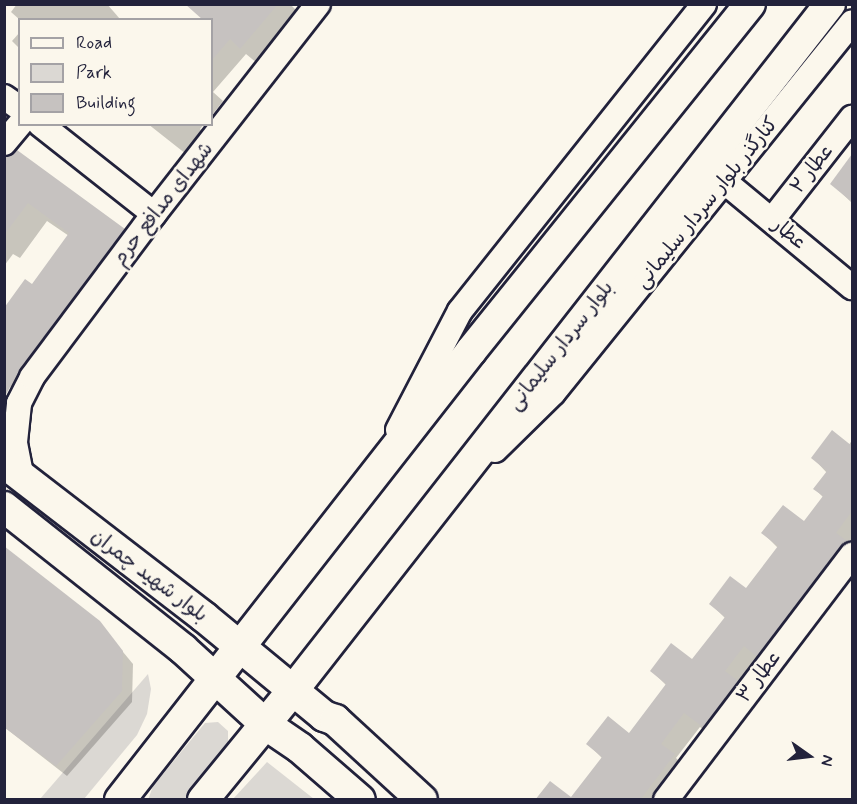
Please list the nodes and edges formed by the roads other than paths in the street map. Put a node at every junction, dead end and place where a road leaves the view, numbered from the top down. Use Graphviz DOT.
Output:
graph roads {
  1 [pos="318,4"];
  2 [pos="704,4"];
  3 [pos="750,4"];
  4 [pos="830,4"];
  5 [pos="852,23"];
  6 [pos="4,97"];
  7 [pos="18,107"];
  8 [pos="852,118"];
  9 [pos="18,126"];
  10 [pos="43,126"];
  11 [pos="4,143"];
  12 [pos="725,182"];
  13 [pos="154,214"];
  14 [pos="772,220"];
  15 [pos="852,286"];
  16 [pos="32,377"];
  17 [pos="4,393"];
  18 [pos="13,471"];
  19 [pos="375,473"];
  20 [pos="4,507"];
  21 [pos="433,510"];
  22 [pos="852,555"];
  23 [pos="240,648"];
  24 [pos="215,679"];
  25 [pos="294,689"];
  26 [pos="265,724"];
  27 [pos="120,800"];
  28 [pos="203,800"];
  29 [pos="360,800"];
  30 [pos="422,800"];
  31 [pos="666,800"];
  1 -- 13 [label="street, شهدای مدافع حرم"];
  2 -- 19 [label="street"];
  3 -- 19 [label="main road"];
  4 -- 21 [label="main road, بلوار سردار سلیمانی"];
  5 -- 12 [label="street, کنارگذر بلوار سردار سلیمانی"];
  6 -- 7 [label="street"];
  8 -- 14 [label="street, عطار ۲"];
  9 -- 11 [label="street"];
  10 -- 13 [label="street"];
  12 -- 14 [label="street, عطار"];
  12 -- 21 [label="street, کنارگذر بلوار سردار سلیمانی"];
  13 -- 16 [label="street, شهدای مدافع حرم"];
  14 -- 15 [label="street, عطار"];
  16 -- 17 [label="street"];
  16 -- 18 [label="street"];
  18 -- 23 [label="main road, بلوار شهید چمران"];
  19 -- 23 [label="main road"];
  20 -- 24 [label="main road, بلوار شهید چمران"];
  21 -- 25 [label="main road, بلوار سردار سلیمانی"];
  22 -- 31 [label="street, عطار ۳"];
  23 -- 24 [label="main road"];
  23 -- 25 [label="main road, بلوار شهید چمران"];
  24 -- 26 [label="main road, بلوار شهید چمران"];
  24 -- 27 [label="main road"];
  25 -- 26 [label="main road, بلوار سردار سلیمانی"];
  25 -- 30 [label="main road, بلوار شهید چمران"];
  26 -- 28 [label="main road, بلوار سردار سلیمانی"];
  26 -- 29 [label="main road, بلوار شهید چمران"];
}
